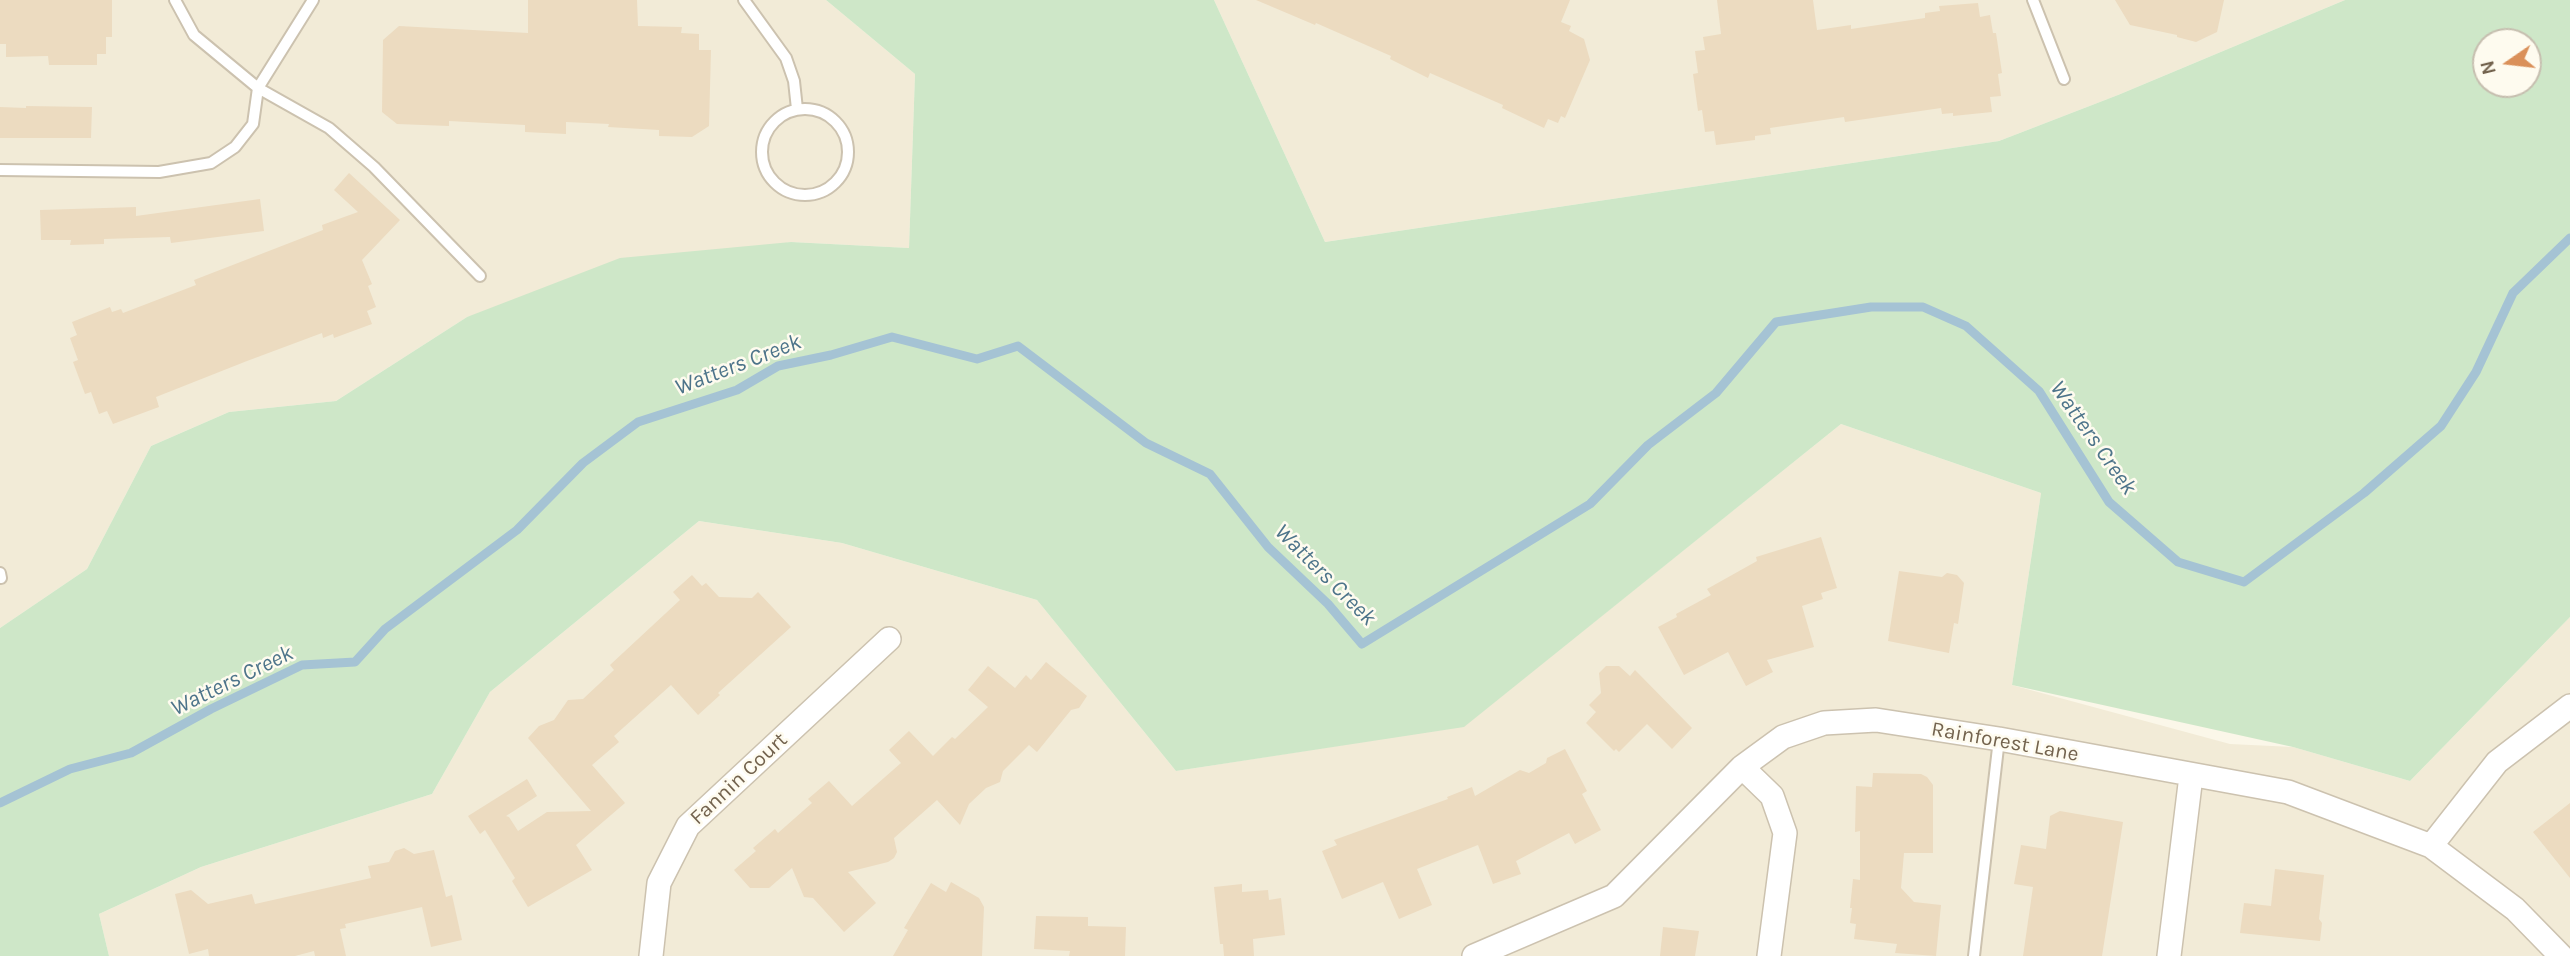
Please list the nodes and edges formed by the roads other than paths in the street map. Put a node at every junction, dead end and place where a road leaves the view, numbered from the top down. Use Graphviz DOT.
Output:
graph roads {
  1 [pos="175,0"];
  2 [pos="313,0"];
  3 [pos="744,0"];
  4 [pos="2033,0"];
  5 [pos="2064,79"];
  6 [pos="258,88"];
  7 [pos="797,109"];
  8 [pos="0,170"];
  9 [pos="480,276"];
  10 [pos="889,639"];
  11 [pos="2570,706"];
  12 [pos="1999,739"];
  13 [pos="1742,767"];
  14 [pos="2191,776"];
  15 [pos="2431,846"];
  16 [pos="2563,954"];
  17 [pos="651,956"];
  18 [pos="1474,956"];
  19 [pos="1769,956"];
  20 [pos="1974,956"];
  21 [pos="2169,956"];
  1 -- 6 [label="lane"];
  2 -- 6 [label="lane"];
  3 -- 7 [label="lane"];
  4 -- 5 [label="lane"];
  6 -- 8 [label="lane"];
  6 -- 9 [label="lane"];
  7 -- 7 [label="lane"];
  10 -- 17 [label="street, Fannin Court"];
  11 -- 15 [label="street"];
  12 -- 13 [label="street, Rainforest Lane"];
  12 -- 14 [label="street, Rainforest Lane"];
  12 -- 20 [label="lane"];
  13 -- 18 [label="street, Rainforest Lane"];
  13 -- 19 [label="street"];
  14 -- 15 [label="street, Rainforest Lane"];
  14 -- 21 [label="street"];
  15 -- 16 [label="street, Rainforest Lane"];
}
